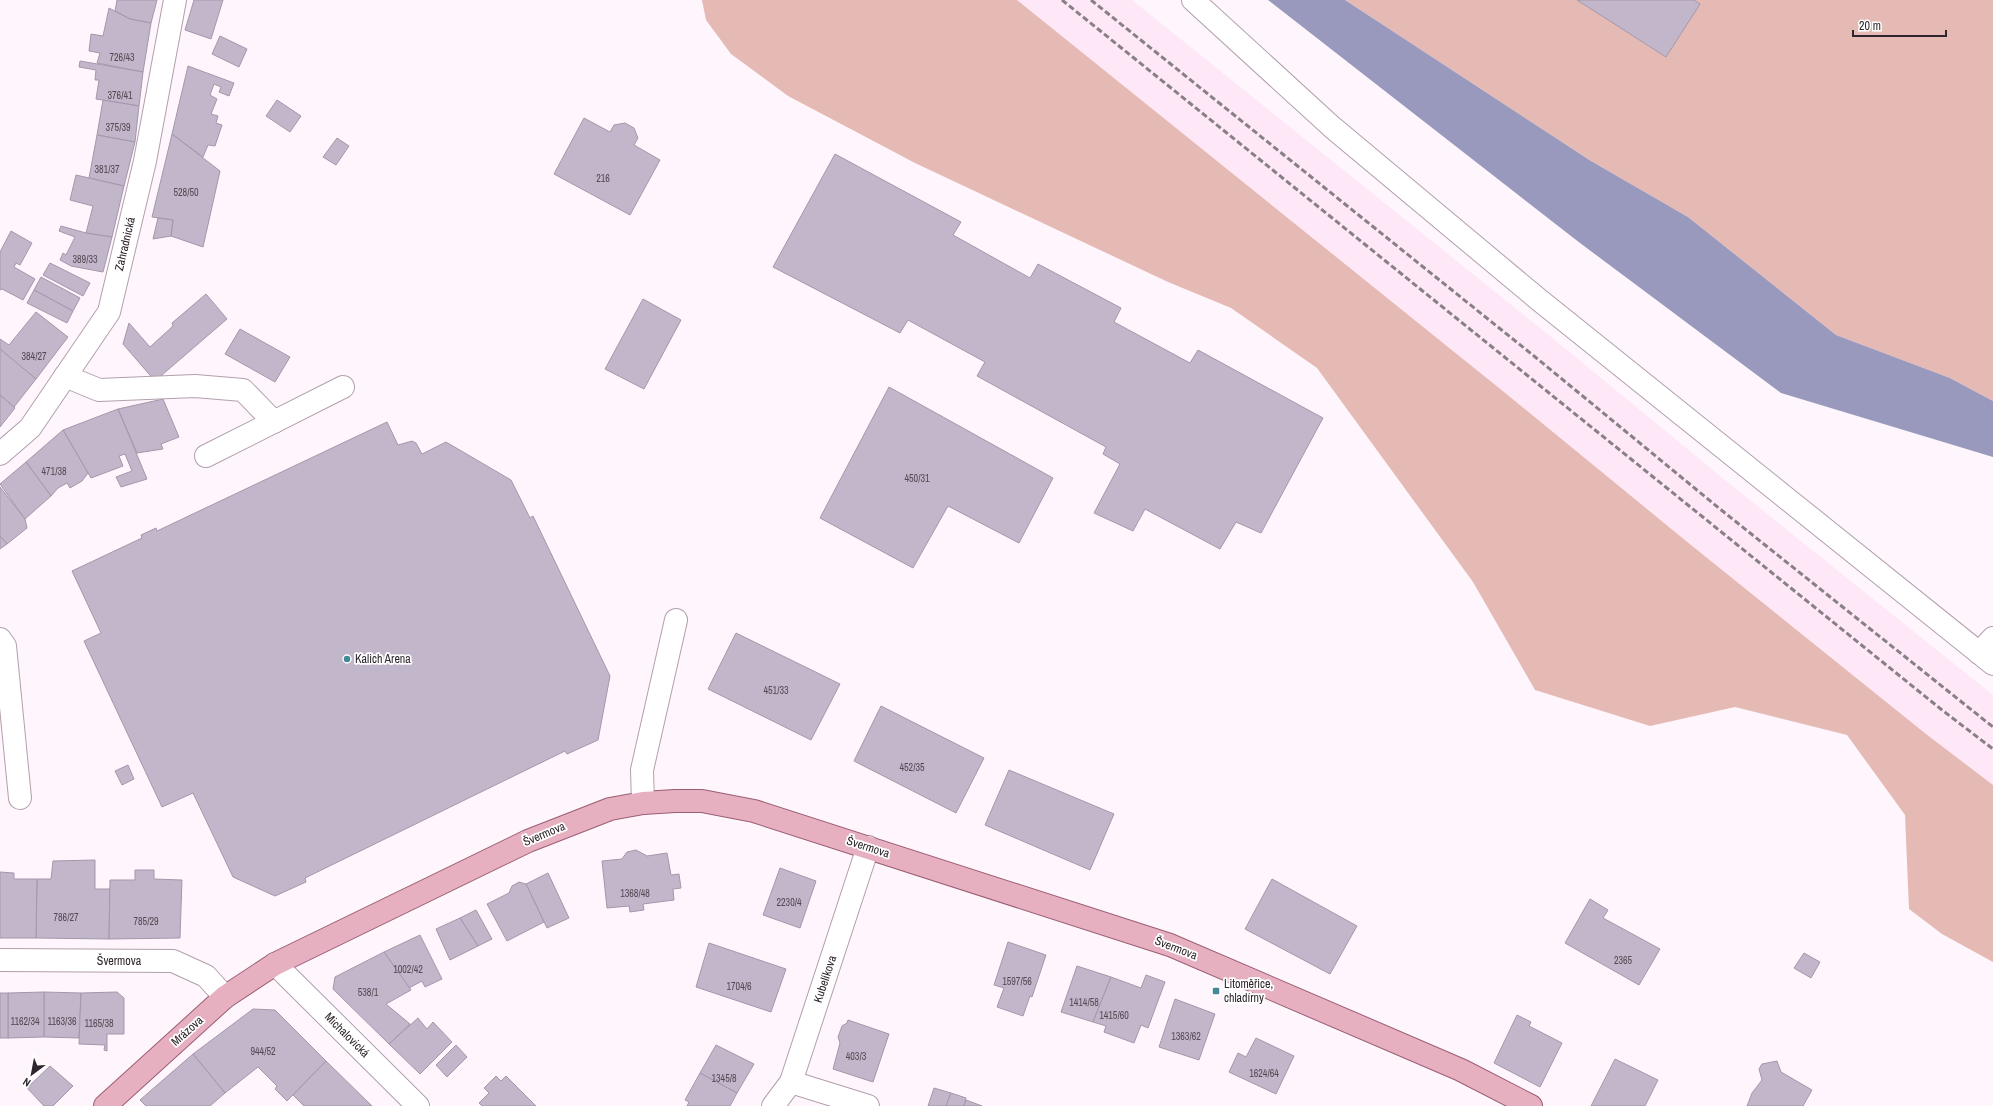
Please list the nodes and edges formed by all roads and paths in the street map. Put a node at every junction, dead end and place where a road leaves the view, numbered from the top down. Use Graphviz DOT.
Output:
graph roads {
  1 [pos="175,0"];
  2 [pos="1193,0"];
  3 [pos="65,376"];
  4 [pos="343,387"];
  5 [pos="274,422"];
  6 [pos="0,454"];
  7 [pos="206,456"];
  8 [pos="676,620"];
  9 [pos="0,639"];
  10 [pos="1988,651"];
  11 [pos="20,798"];
  12 [pos="643,803"];
  13 [pos="868,847"];
  14 [pos="0,960"];
  15 [pos="275,964"];
  16 [pos="225,997"];
  17 [pos="791,1082"];
  18 [pos="105,1106"];
  19 [pos="418,1106"];
  20 [pos="772,1106"];
  21 [pos="868,1106"];
  22 [pos="1531,1106"];
  1 -- 3 [label="street, Zahradnická"];
  2 -- 10 [label="street"];
  3 -- 5 [label="street"];
  3 -- 6 [label="street, Zahradnická"];
  4 -- 5 [label="street"];
  5 -- 7 [label="street"];
  8 -- 12 [label="street"];
  9 -- 11 [label="street"];
  12 -- 13 [label="main road, Švermova"];
  12 -- 15 [label="main road, Švermova"];
  13 -- 17 [label="street, Kubelíkova"];
  13 -- 22 [label="main road, Švermova"];
  14 -- 16 [label="street, Švermova"];
  15 -- 16 [label="main road, Mrázova"];
  15 -- 19 [label="street, Michalovická"];
  16 -- 18 [label="main road, Mrázova"];
  17 -- 20 [label="street, Kubelíkova"];
  17 -- 21 [label="street"];
}
